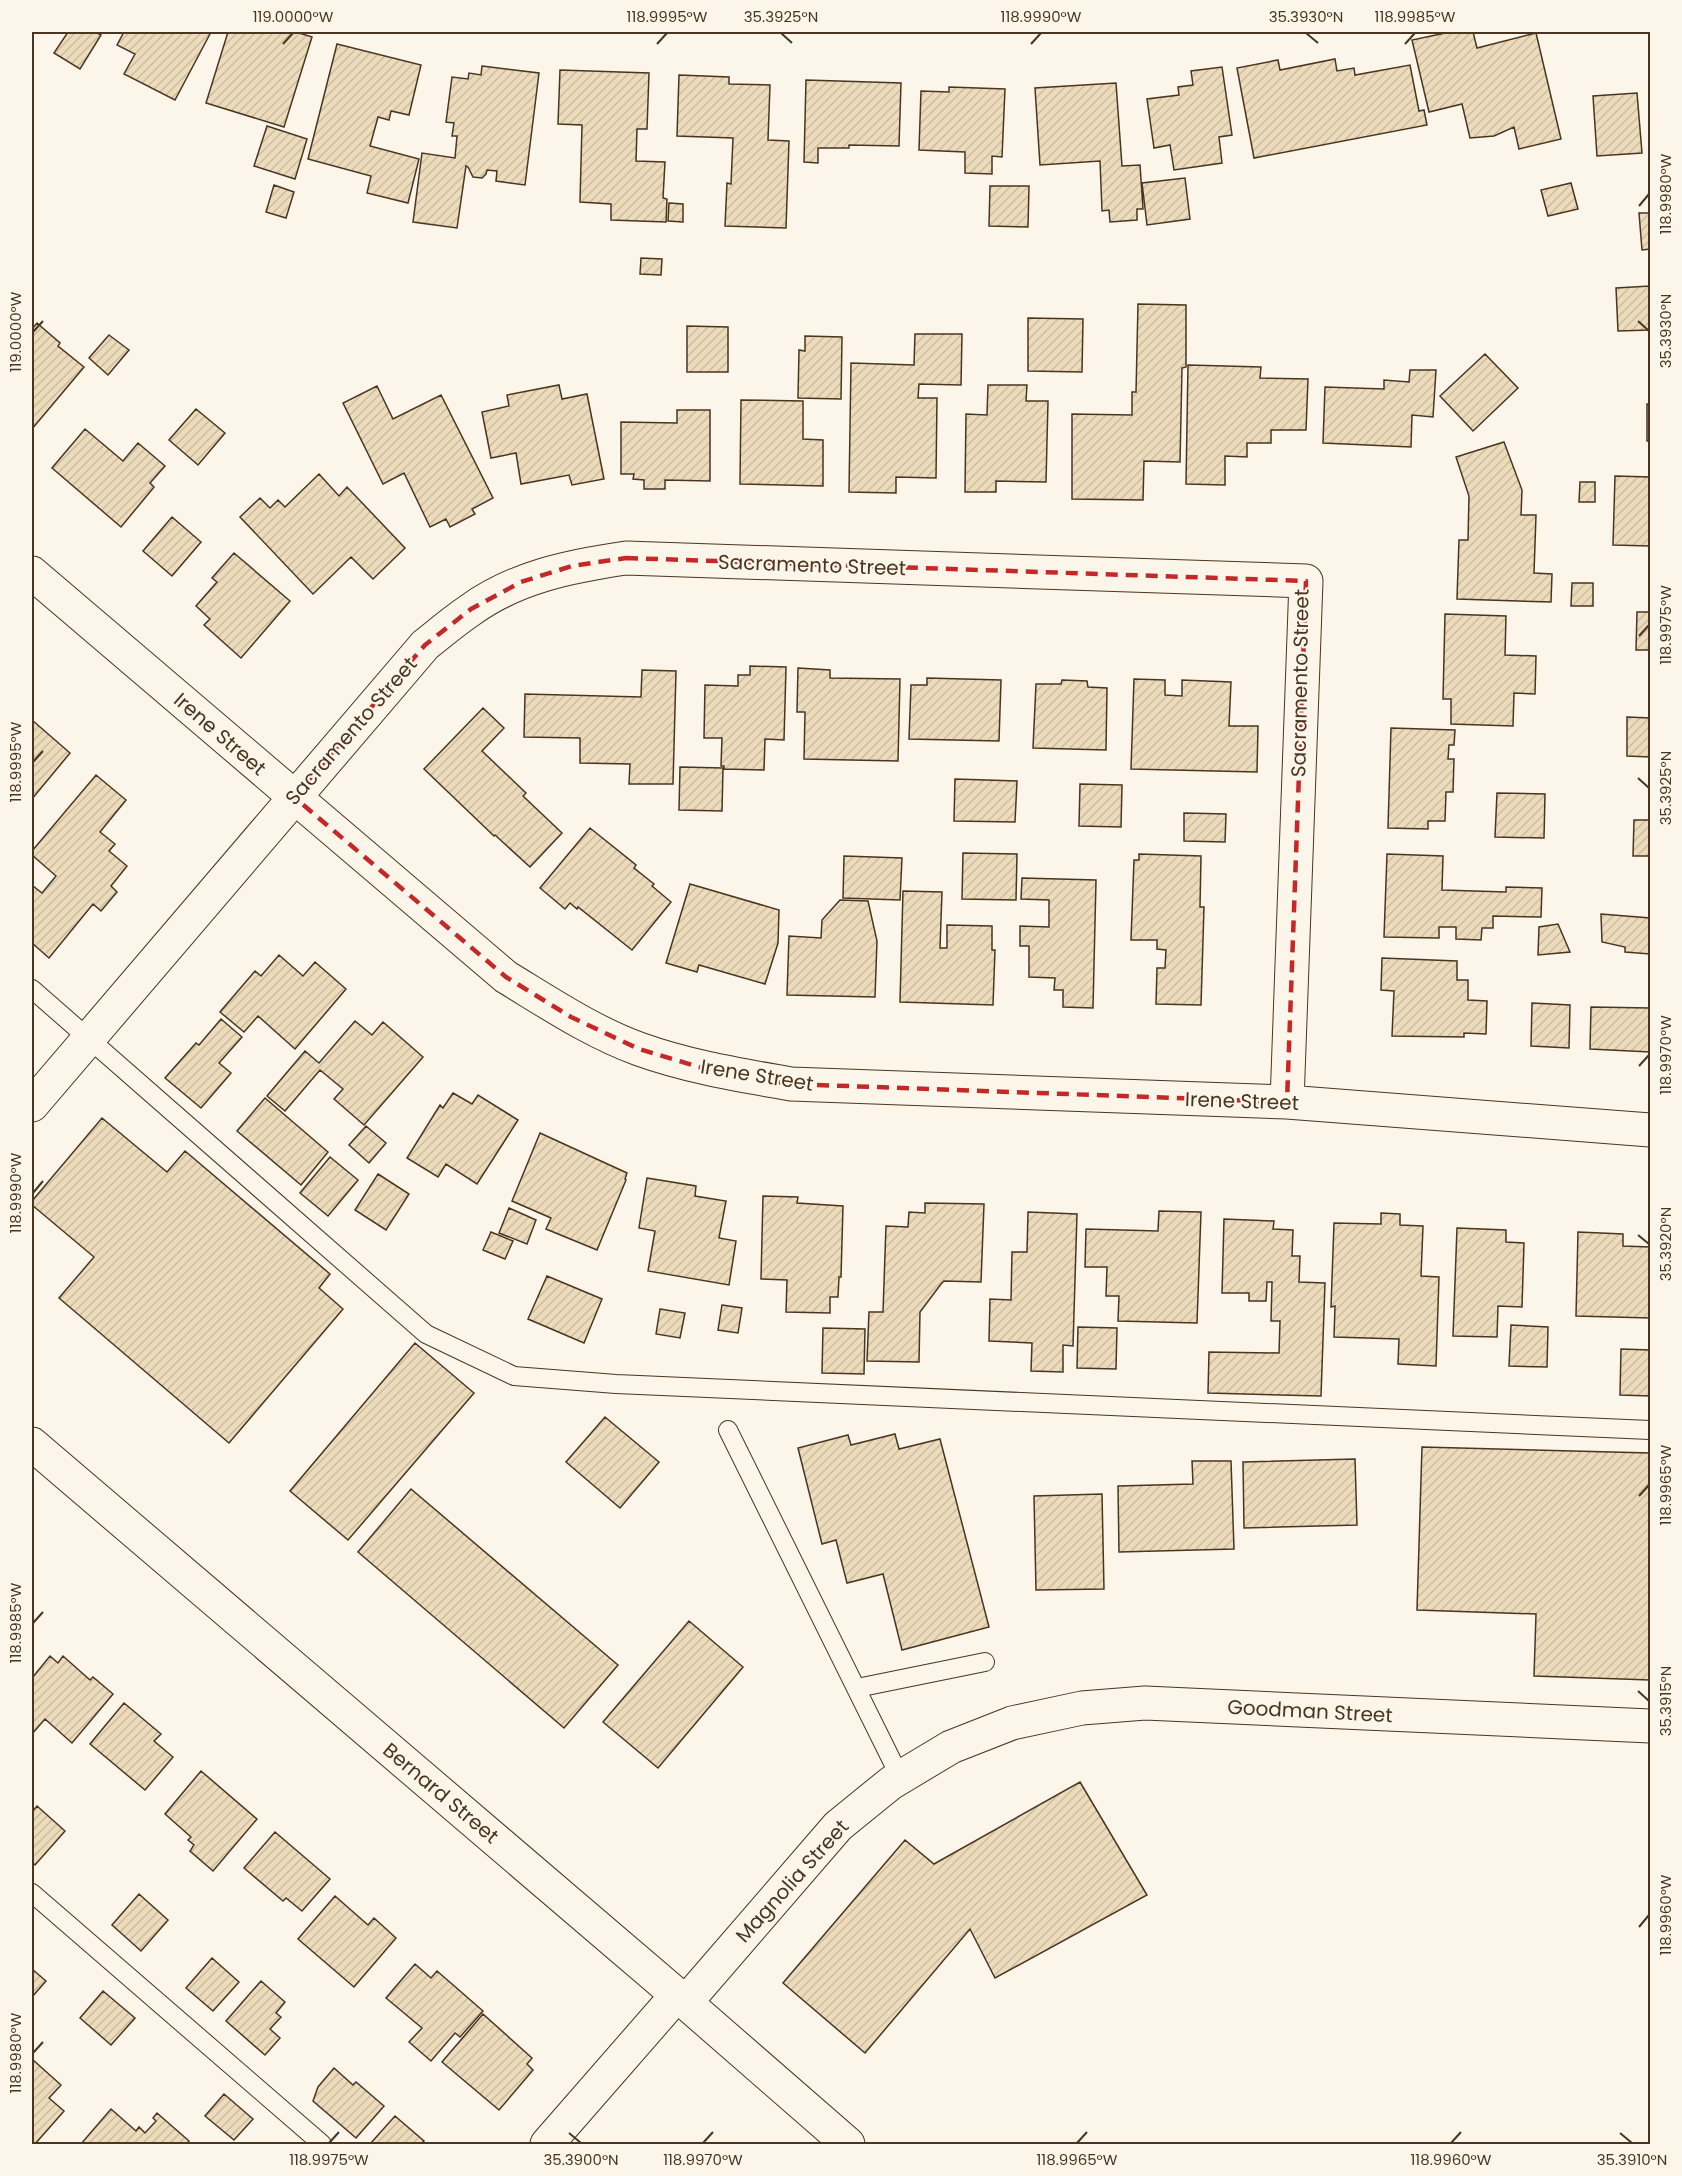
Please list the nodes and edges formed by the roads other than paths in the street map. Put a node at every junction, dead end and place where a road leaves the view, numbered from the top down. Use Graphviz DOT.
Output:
graph roads {
  1 [pos="32,573"];
  2 [pos="294,797"];
  3 [pos="32,989"];
  4 [pos="89,1038"];
  5 [pos="1287,1102"];
  6 [pos="32,1105"];
  7 [pos="1650,1130"];
  8 [pos="728,1430"];
  9 [pos="1650,1430"];
  10 [pos="32,1444"];
  11 [pos="985,1662"];
  12 [pos="856,1688"];
  13 [pos="1650,1726"];
  14 [pos="974,1738"];
  15 [pos="900,1777"];
  16 [pos="32,1893"];
  17 [pos="681,1998"];
  18 [pos="322,2145"];
  19 [pos="547,2145"];
  20 [pos="848,2145"];
  1 -- 2 [label="street, Irene Street"];
  2 -- 4 [label="street, Sacramento Street"];
  2 -- 5 [label="street, Irene Street"];
  2 -- 5 [label="street, Sacramento Street"];
  3 -- 4 [label="lane"];
  4 -- 6 [label="street, Sacramento Street"];
  4 -- 9 [label="lane"];
  5 -- 7 [label="street, Irene Street"];
  8 -- 12 [label="lane"];
  10 -- 17 [label="street, Bernard Street"];
  11 -- 12 [label="lane"];
  12 -- 15 [label="lane"];
  13 -- 14 [label="street, Goodman Street"];
  14 -- 15 [label="street, Magnolia Street"];
  15 -- 17 [label="street, Magnolia Street"];
  16 -- 18 [label="lane"];
  17 -- 19 [label="street, Magnolia Street"];
  17 -- 20 [label="street, Bernard Street"];
}
